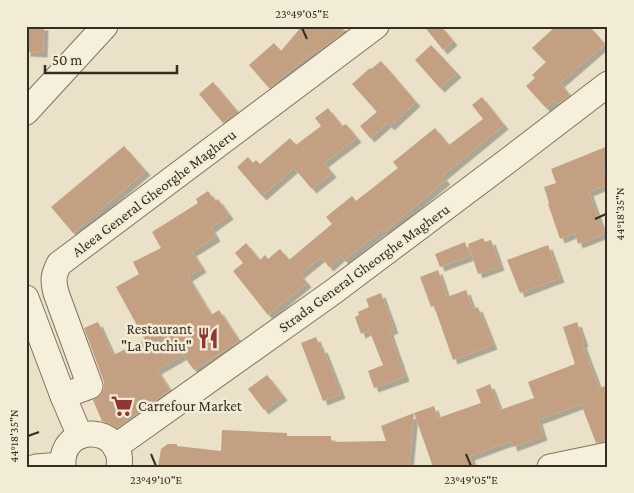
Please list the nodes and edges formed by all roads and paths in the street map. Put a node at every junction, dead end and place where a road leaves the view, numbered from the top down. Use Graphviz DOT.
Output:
graph roads {
  1 [pos="106,26"];
  2 [pos="376,26"];
  3 [pos="608,84"];
  4 [pos="26,112"];
  5 [pos="26,298"];
  6 [pos="63,396"];
  7 [pos="80,436"];
  8 [pos="608,455"];
  9 [pos="117,457"];
  10 [pos="62,466"];
  11 [pos="36,467"];
  12 [pos="550,467"];
  1 -- 4 [label="street"];
  2 -- 6 [label="street, Aleea General Gheorghe Magheru"];
  3 -- 9 [label="street, Strada General Gheorghe Magheru"];
  5 -- 6 [label="street"];
  6 -- 7 [label="street"];
  7 -- 9 [label="street"];
  7 -- 10 [label="street"];
  8 -- 12 [label="street"];
  10 -- 11 [label="street"];
}
